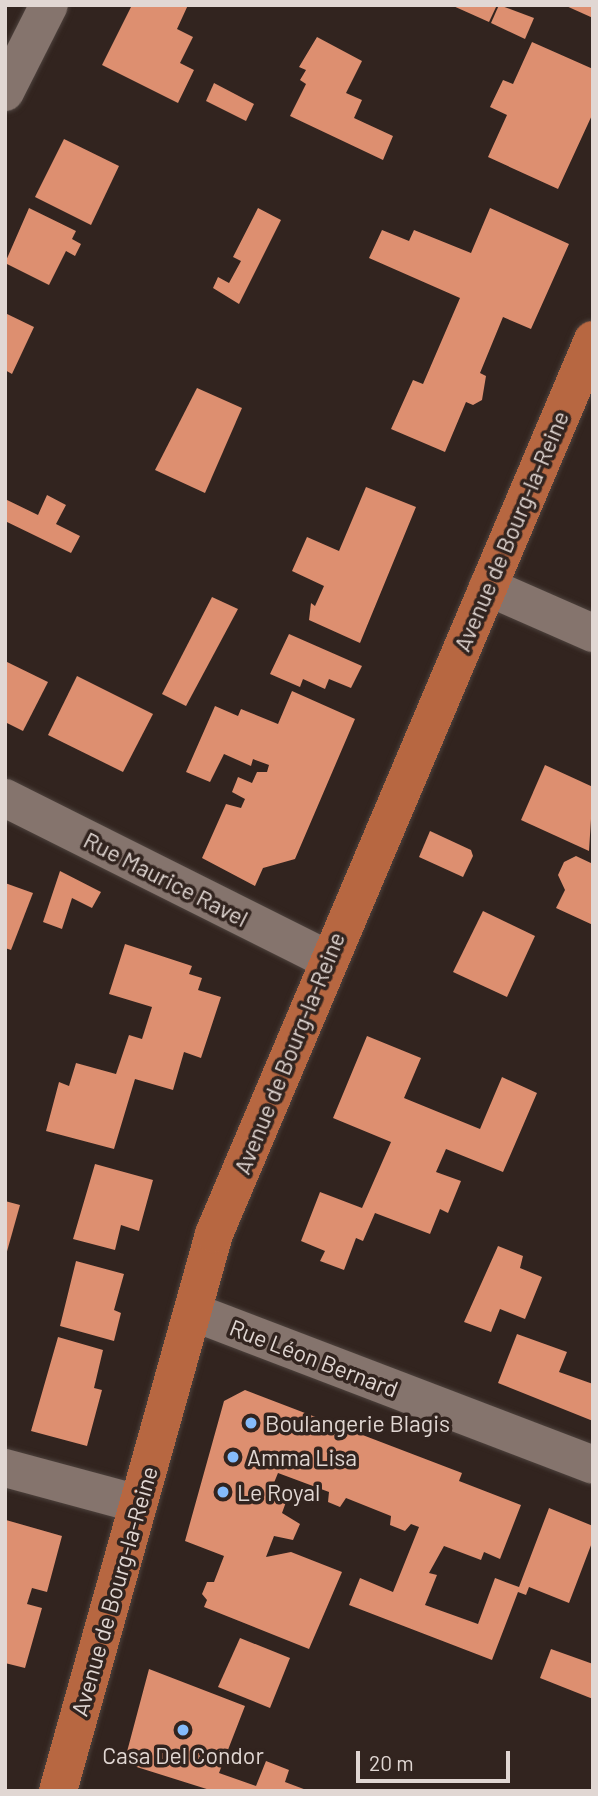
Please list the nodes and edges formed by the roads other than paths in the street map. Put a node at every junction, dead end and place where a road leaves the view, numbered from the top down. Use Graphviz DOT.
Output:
graph roads {
  1 [pos="49,5"];
  2 [pos="5,92"];
  3 [pos="593,340"];
  4 [pos="488,587"];
  5 [pos="593,633"];
  6 [pos="5,798"];
  7 [pos="326,960"];
  8 [pos="192,1312"];
  9 [pos="593,1465"];
  10 [pos="5,1468"];
  11 [pos="138,1504"];
  12 [pos="58,1791"];
  1 -- 2 [label="street"];
  3 -- 4 [label="main road, Avenue de Bourg-la-Reine"];
  4 -- 5 [label="street"];
  4 -- 7 [label="main road, Avenue de Bourg-la-Reine"];
  6 -- 7 [label="street, Rue Maurice Ravel"];
  7 -- 8 [label="main road, Avenue de Bourg-la-Reine"];
  8 -- 9 [label="street, Rue Léon Bernard"];
  8 -- 11 [label="main road, Avenue de Bourg-la-Reine"];
  10 -- 11 [label="street"];
  11 -- 12 [label="main road, Avenue de Bourg-la-Reine"];
}
